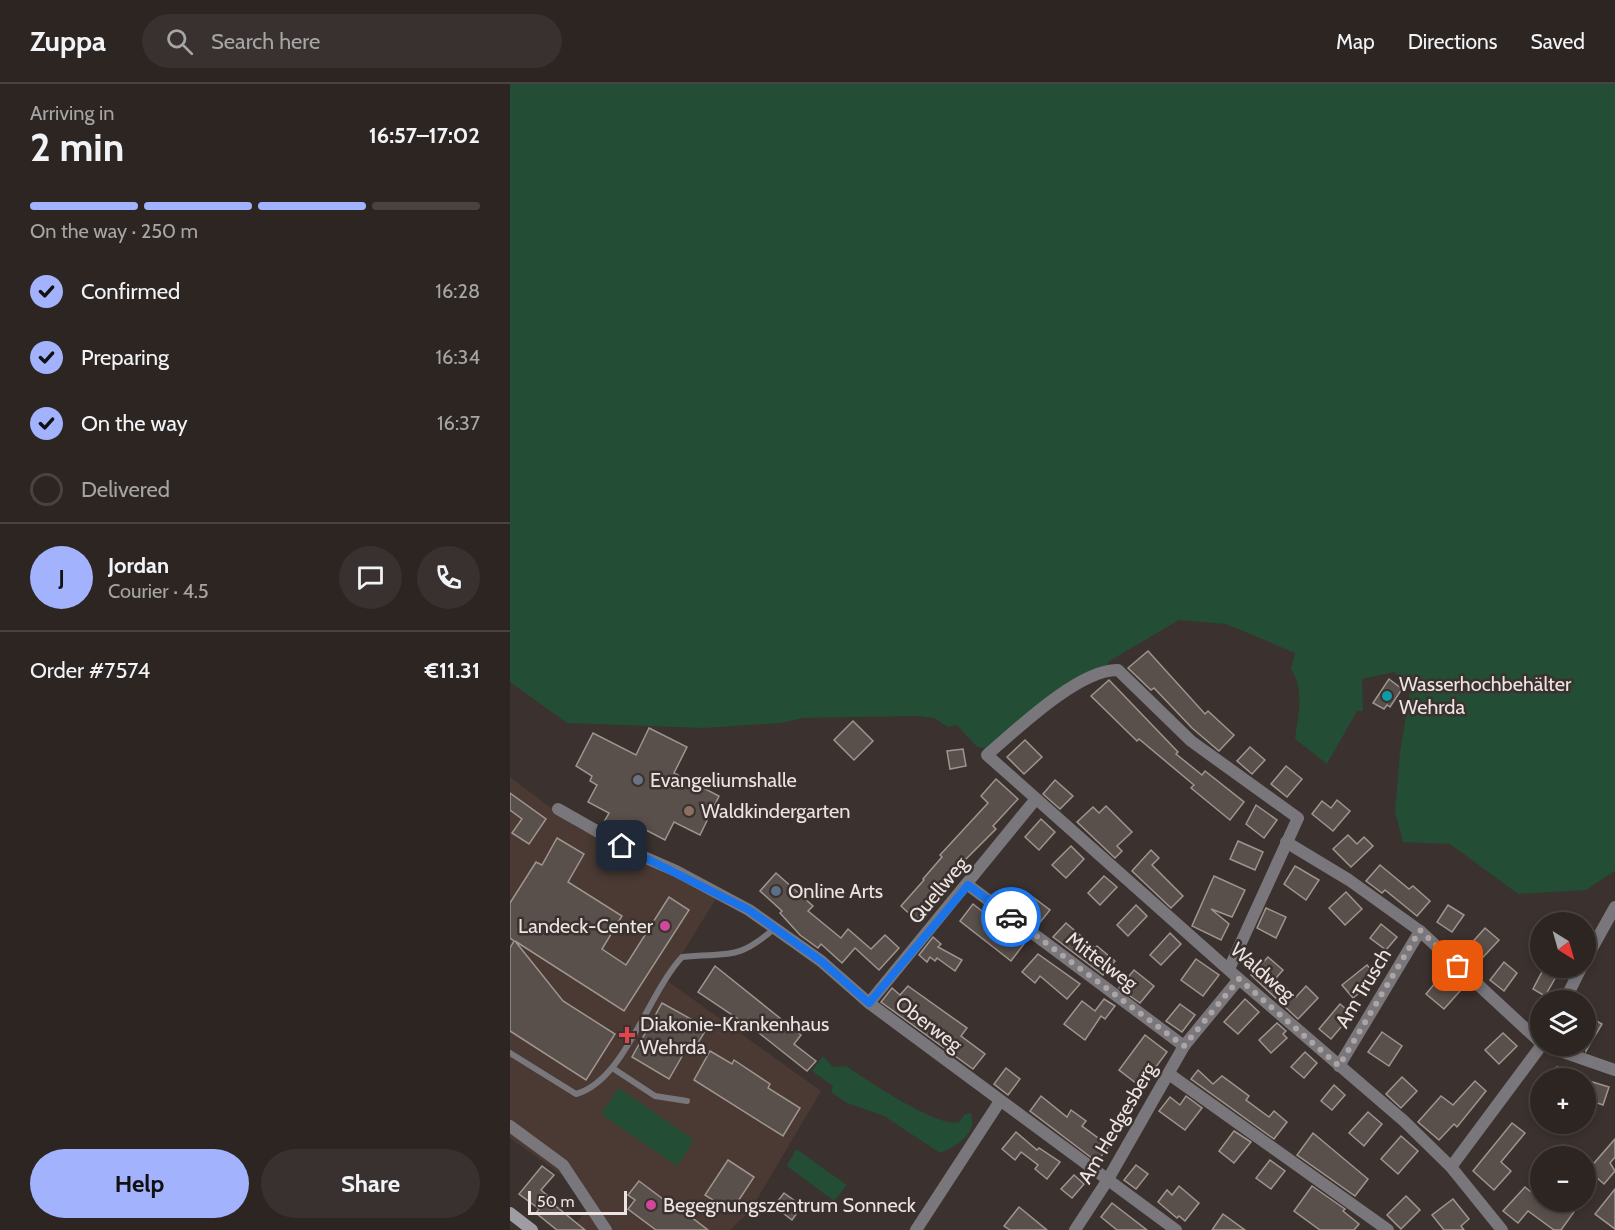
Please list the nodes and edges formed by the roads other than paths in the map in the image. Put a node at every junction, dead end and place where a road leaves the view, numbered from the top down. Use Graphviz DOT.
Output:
graph roads {
  1 [pos="1035,800"];
  2 [pos="558,808"];
  3 [pos="1286,842"];
  4 [pos="968,885"];
  5 [pos="1615,907"];
  6 [pos="775,928"];
  7 [pos="1420,930"];
  8 [pos="1596,941"];
  9 [pos="1229,969"];
  10 [pos="1239,979"];
  11 [pos="869,1003"];
  12 [pos="1530,1034"];
  13 [pos="1184,1046"];
  14 [pos="510,1053"];
  15 [pos="1532,1056"];
  16 [pos="1574,1056"];
  17 [pos="1339,1066"];
  18 [pos="614,1069"];
  19 [pos="1615,1071"];
  20 [pos="1169,1074"];
  21 [pos="687,1101"];
  22 [pos="1000,1101"];
  23 [pos="510,1126"];
  24 [pos="1451,1167"];
  25 [pos="1107,1181"];
  26 [pos="510,1213"];
  27 [pos="532,1230"];
  28 [pos="606,1230"];
  29 [pos="916,1230"];
  30 [pos="1075,1230"];
  31 [pos="1176,1230"];
  32 [pos="1388,1230"];
  33 [pos="1502,1230"];
  1 -- 3 [label="street, Waldweg"];
  1 -- 4 [label="street, Quellweg"];
  1 -- 9 [label="street, Waldweg"];
  2 -- 6 [label="street, Oberweg"];
  3 -- 7 [label="street"];
  3 -- 9 [label="street"];
  4 -- 11 [label="street, Quellweg"];
  4 -- 13 [label="street, Mittelweg"];
  5 -- 8 [label="street"];
  6 -- 11 [label="street, Oberweg"];
  6 -- 18 [label="lane"];
  7 -- 12 [label="street"];
  7 -- 17 [label="street, Am Trusch"];
  9 -- 10 [label="street, Waldweg"];
  10 -- 13 [label="street, Am Hedgesberg"];
  10 -- 17 [label="street, Waldweg"];
  11 -- 22 [label="street, Oberweg"];
  13 -- 20 [label="street, Am Hedgesberg"];
  14 -- 18 [label="lane"];
  15 -- 24 [label="street"];
  16 -- 19 [label="street"];
  17 -- 24 [label="street, Waldweg"];
  18 -- 21 [label="lane"];
  20 -- 25 [label="street, Am Hedgesberg"];
  20 -- 32 [label="street"];
  22 -- 25 [label="street, Oberweg"];
  22 -- 29 [label="street"];
  23 -- 28 [label="street"];
  24 -- 33 [label="street, Waldweg"];
  25 -- 30 [label="street, Am Hedgesberg"];
  25 -- 31 [label="street, Oberweg"];
  26 -- 27 [label="main road"];
}
